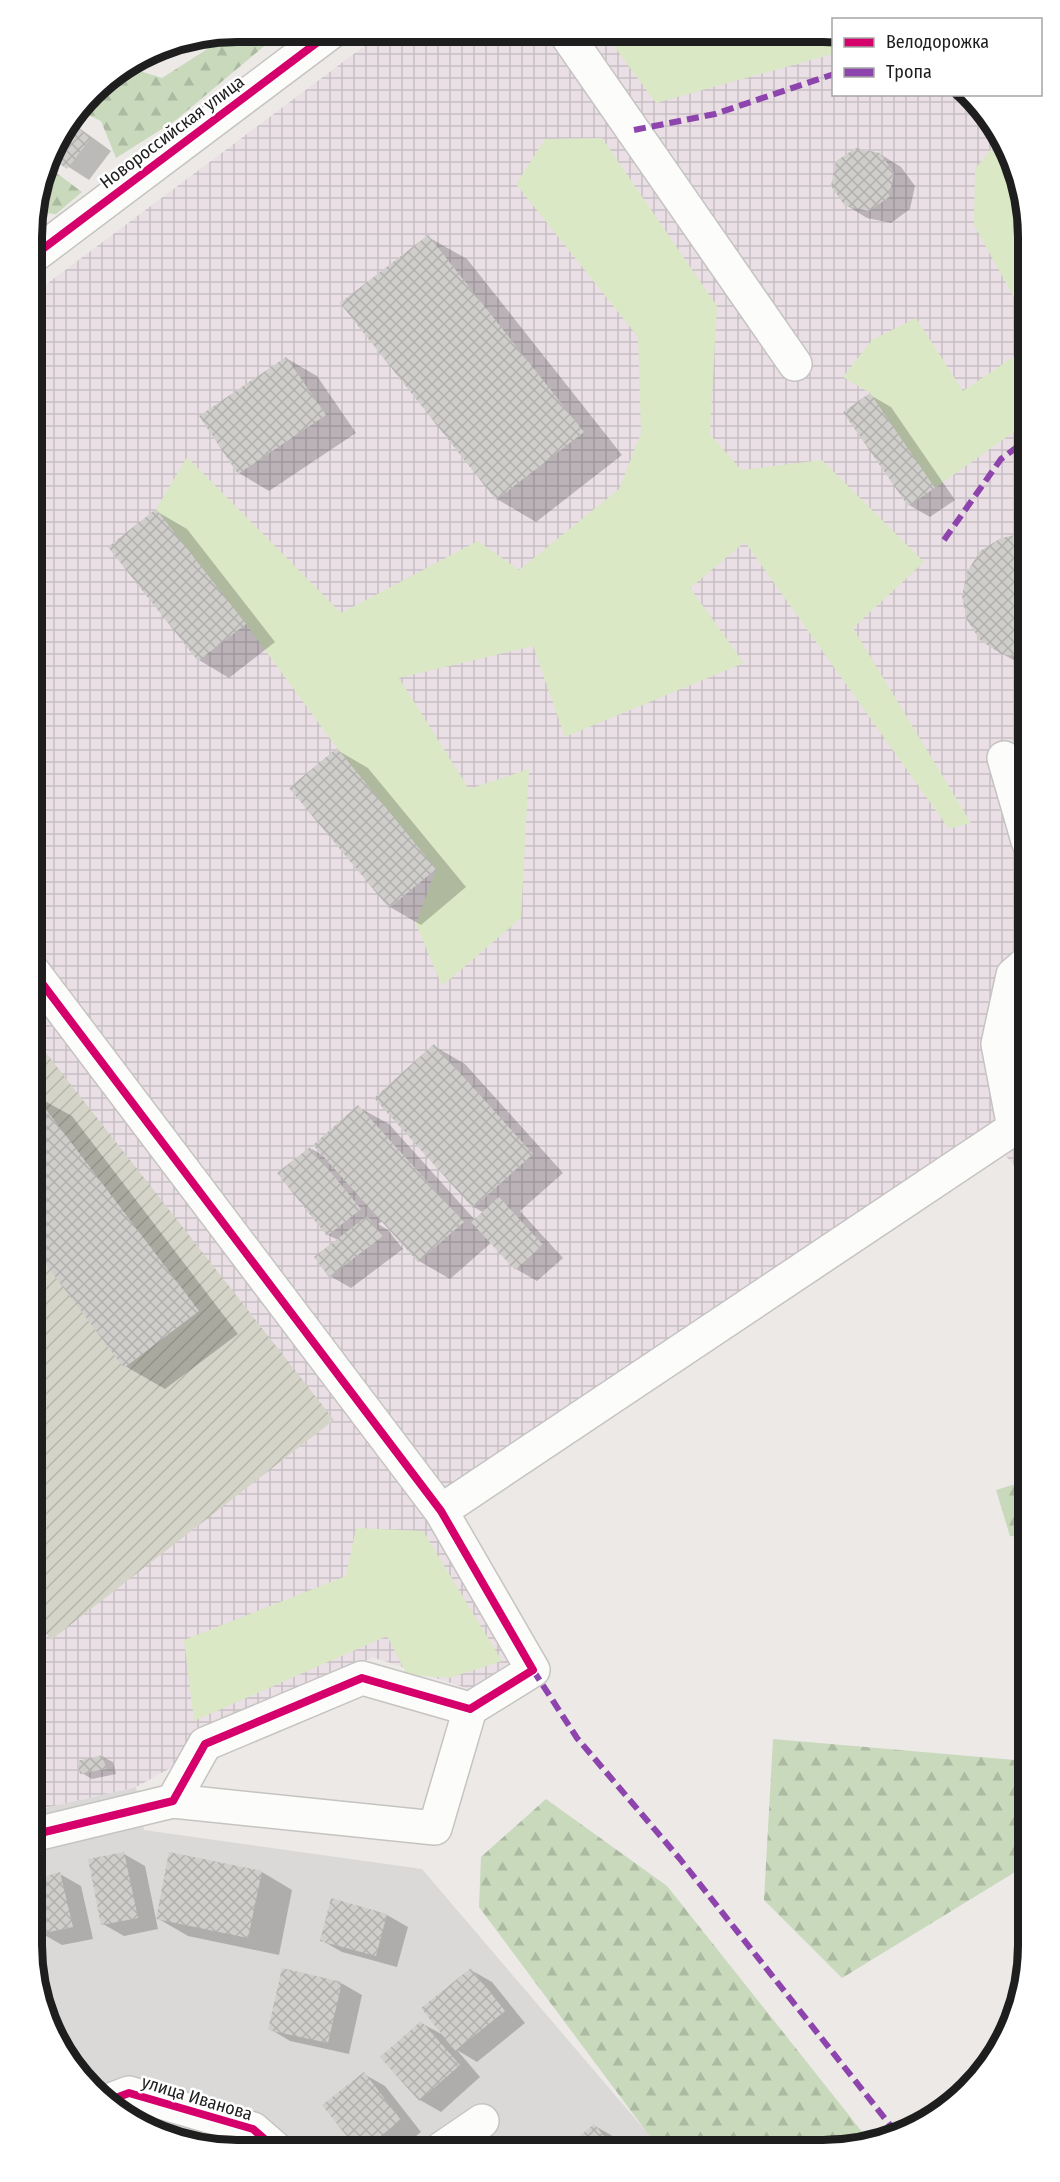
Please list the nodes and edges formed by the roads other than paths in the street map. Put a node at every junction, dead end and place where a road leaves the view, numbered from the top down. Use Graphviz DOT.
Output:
graph roads {
  1 [pos="316,42"];
  2 [pos="572,42"];
  3 [pos="42,249"];
  4 [pos="795,364"];
  5 [pos="1004,758"];
  6 [pos="1018,807"];
  7 [pos="1018,971"];
  8 [pos="42,983"];
  9 [pos="441,1511"];
  10 [pos="470,1709"];
  11 [pos="173,1801"];
  12 [pos="42,1833"];
  13 [pos="116,2098"];
  14 [pos="482,2121"];
  15 [pos="266,2140"];
  16 [pos="454,2140"];
  1 -- 3 [label="street, Новороссийская улица"];
  2 -- 4 [label="street"];
  5 -- 6 [label="street"];
  7 -- 9 [label="street"];
  8 -- 9 [label="street"];
  9 -- 10 [label="street"];
  10 -- 11 [label="street"];
  10 -- 11 [label="street"];
  11 -- 12 [label="street"];
  13 -- 15 [label="street, улица Иванова"];
  14 -- 16 [label="street"];
}
